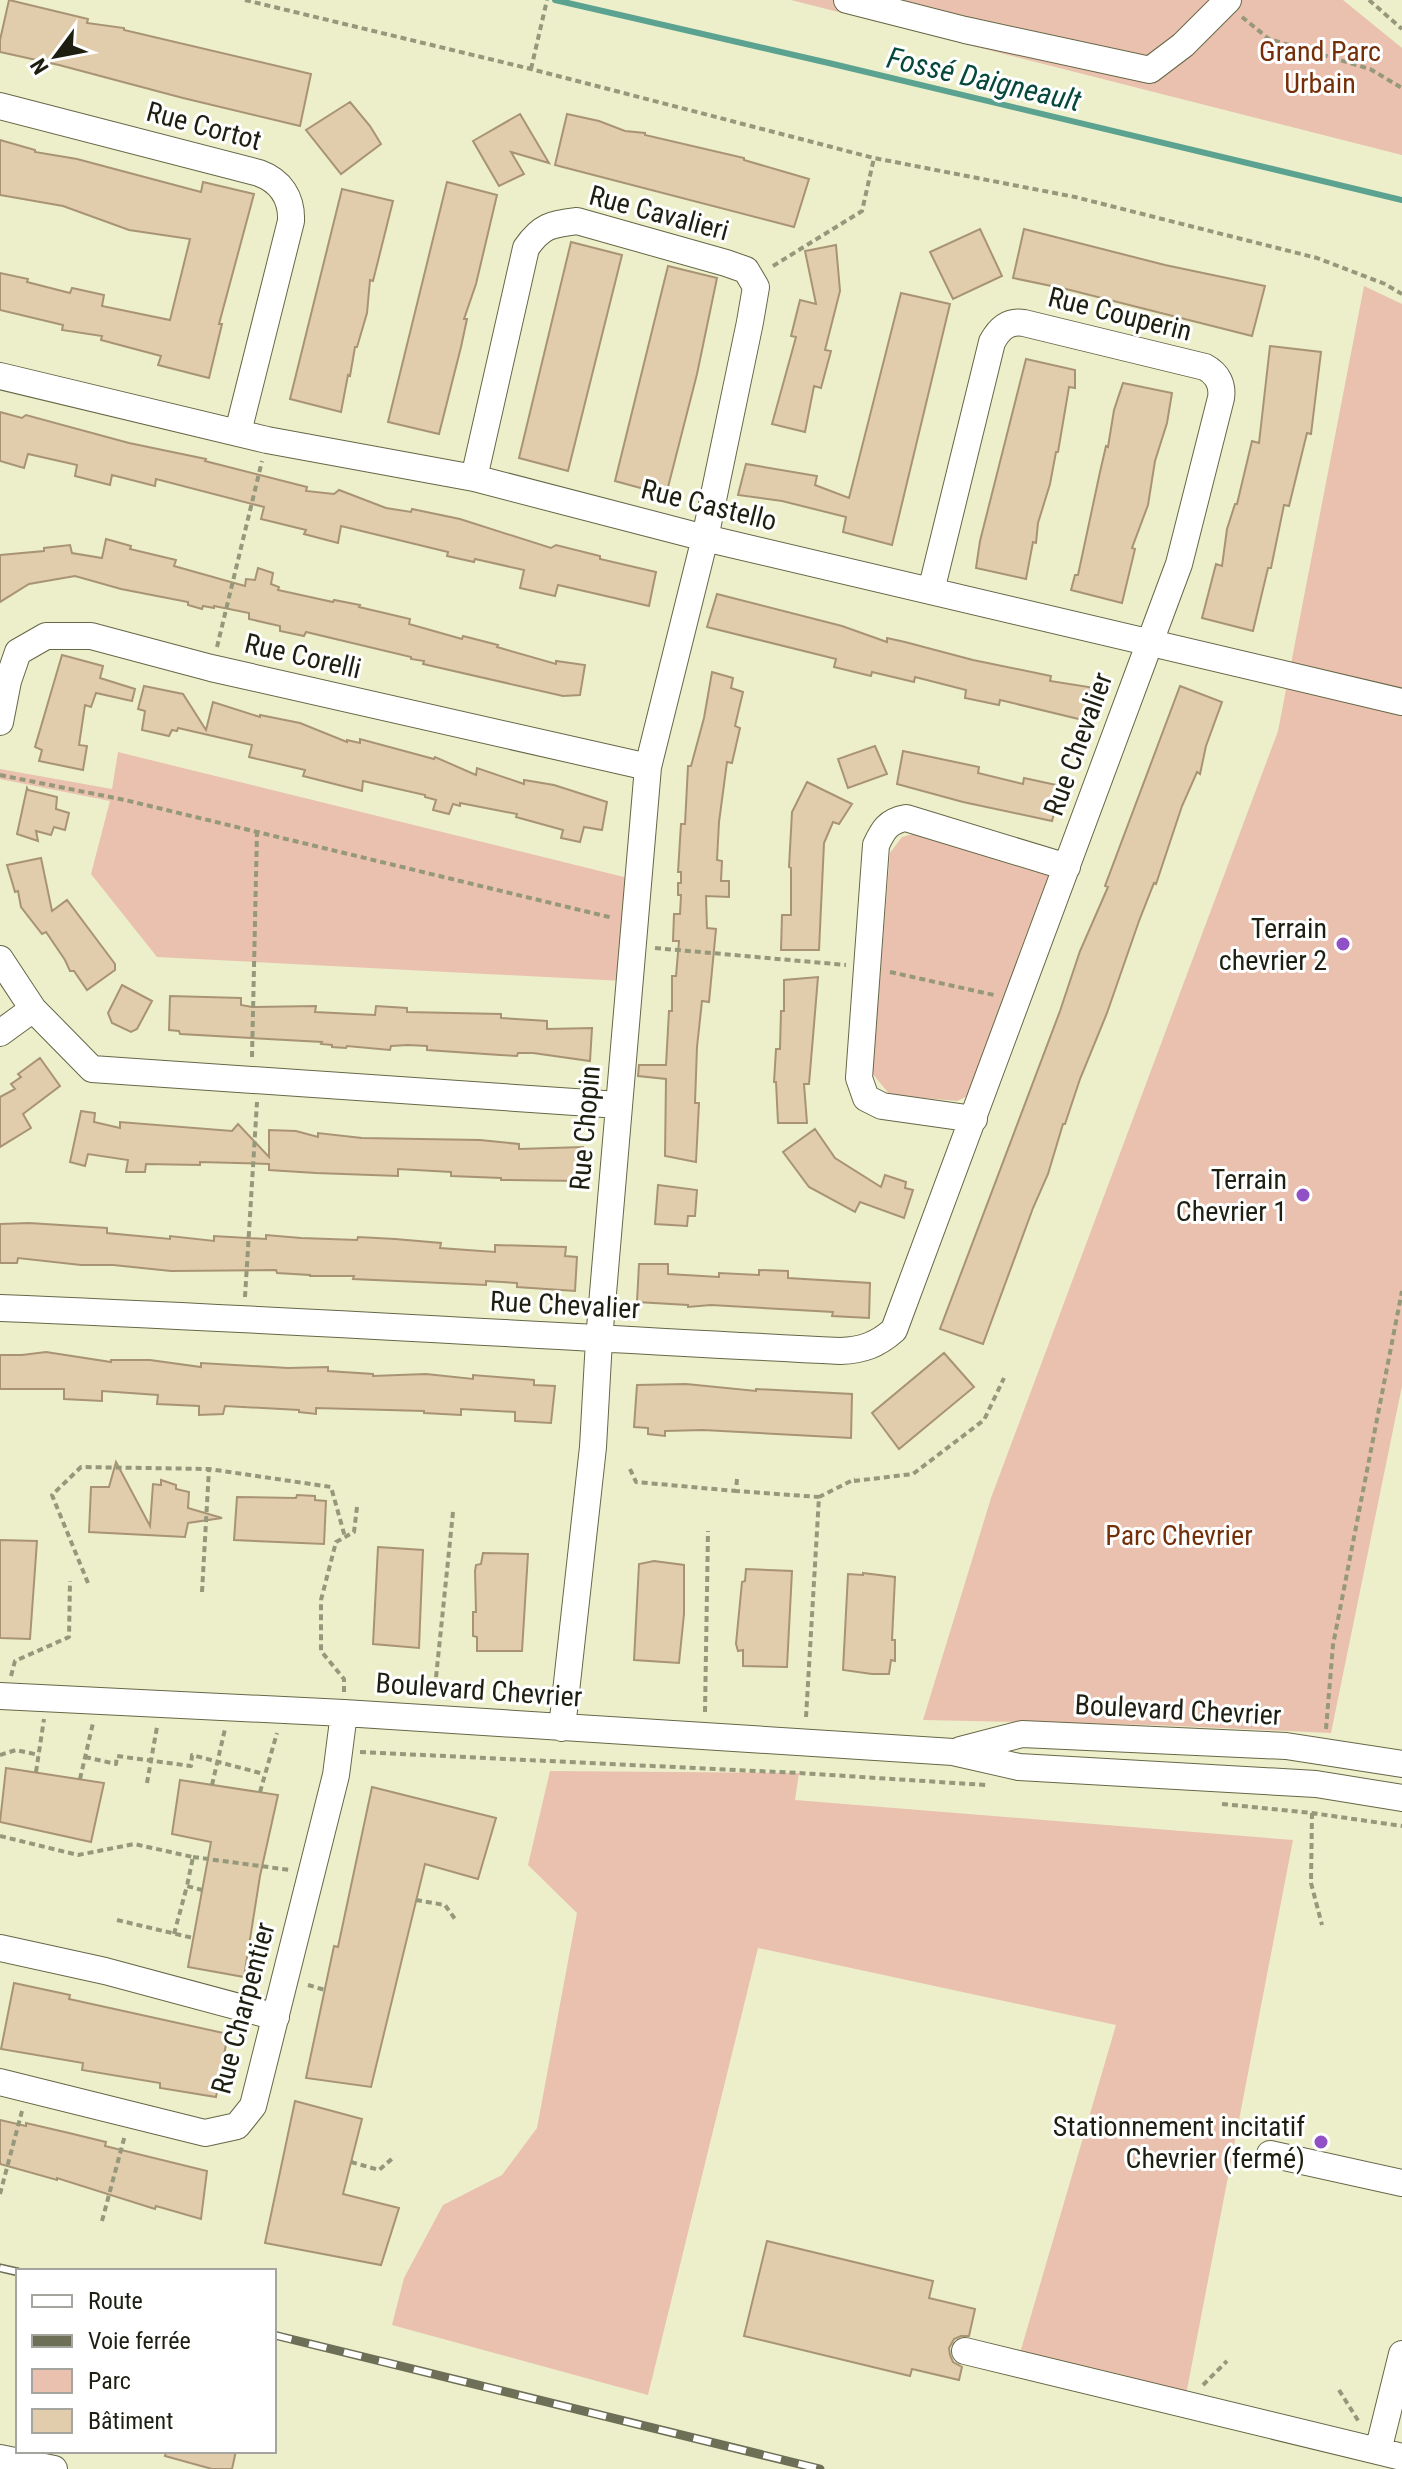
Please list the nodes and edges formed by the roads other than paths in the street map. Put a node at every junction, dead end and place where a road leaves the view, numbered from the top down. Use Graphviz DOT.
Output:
graph roads {
  1 [pos="847,0"];
  2 [pos="1227,0"];
  3 [pos="0,106"];
  4 [pos="0,376"];
  5 [pos="238,432"];
  6 [pos="474,478"];
  7 [pos="705,538"];
  8 [pos="931,591"];
  9 [pos="1149,642"];
  10 [pos="1402,702"];
  11 [pos="0,722"];
  12 [pos="648,767"];
  13 [pos="1067,867"];
  14 [pos="2,968"];
  15 [pos="33,1009"];
  16 [pos="0,1033"];
  17 [pos="619,1105"];
  18 [pos="974,1119"];
  19 [pos="0,1308"];
  20 [pos="599,1340"];
  21 [pos="6,1686"];
  22 [pos="344,1703"];
  23 [pos="562,1728"];
  24 [pos="953,1752"];
  25 [pos="1365,1758"];
  26 [pos="1402,1764"];
  27 [pos="1358,1791"];
  28 [pos="1402,1798"];
  29 [pos="0,1948"];
  30 [pos="276,2017"];
  31 [pos="0,2082"];
  32 [pos="1270,2154"];
  33 [pos="1402,2183"];
  34 [pos="965,2351"];
  35 [pos="1402,2354"];
  36 [pos="1390,2454"];
  37 [pos="0,2458"];
  38 [pos="53,2469"];
  1 -- 2 [label="street"];
  3 -- 5 [label="street, Rue Cortot"];
  4 -- 5 [label="street, Rue Castello"];
  5 -- 6 [label="street, Rue Castello"];
  6 -- 7 [label="street, Rue Castello"];
  6 -- 7 [label="street, Rue Cavalieri"];
  7 -- 8 [label="street, Rue Castello"];
  7 -- 12 [label="street, Rue Chopin"];
  8 -- 9 [label="street, Rue Castello"];
  8 -- 9 [label="street, Rue Couperin"];
  9 -- 10 [label="street, Rue Castello"];
  9 -- 13 [label="street, Rue Chevalier"];
  11 -- 12 [label="street, Rue Corelli"];
  12 -- 17 [label="street, Rue Chopin"];
  13 -- 18 [label="street, Rue Chevalier"];
  13 -- 18 [label="street"];
  14 -- 15 [label="street"];
  15 -- 16 [label="street"];
  15 -- 17 [label="street"];
  17 -- 20 [label="street, Rue Chopin"];
  18 -- 20 [label="street, Rue Chevalier"];
  19 -- 20 [label="street, Rue Chevalier"];
  20 -- 23 [label="street, Rue Chopin"];
  21 -- 22 [label="street, Boulevard Chevrier"];
  22 -- 23 [label="street, Boulevard Chevrier"];
  22 -- 30 [label="street, Rue Charpentier"];
  23 -- 24 [label="street, Boulevard Chevrier"];
  24 -- 25 [label="street, Boulevard Chevrier"];
  24 -- 27 [label="street, Boulevard Chevrier"];
  25 -- 26 [label="street, Boulevard Chevrier"];
  25 -- 27 [label="street"];
  27 -- 28 [label="street, Boulevard Chevrier"];
  29 -- 30 [label="street"];
  30 -- 31 [label="street, Rue Charpentier"];
  32 -- 33 [label="street"];
  34 -- 36 [label="street"];
  35 -- 36 [label="street"];
  37 -- 38 [label="street"];
}
